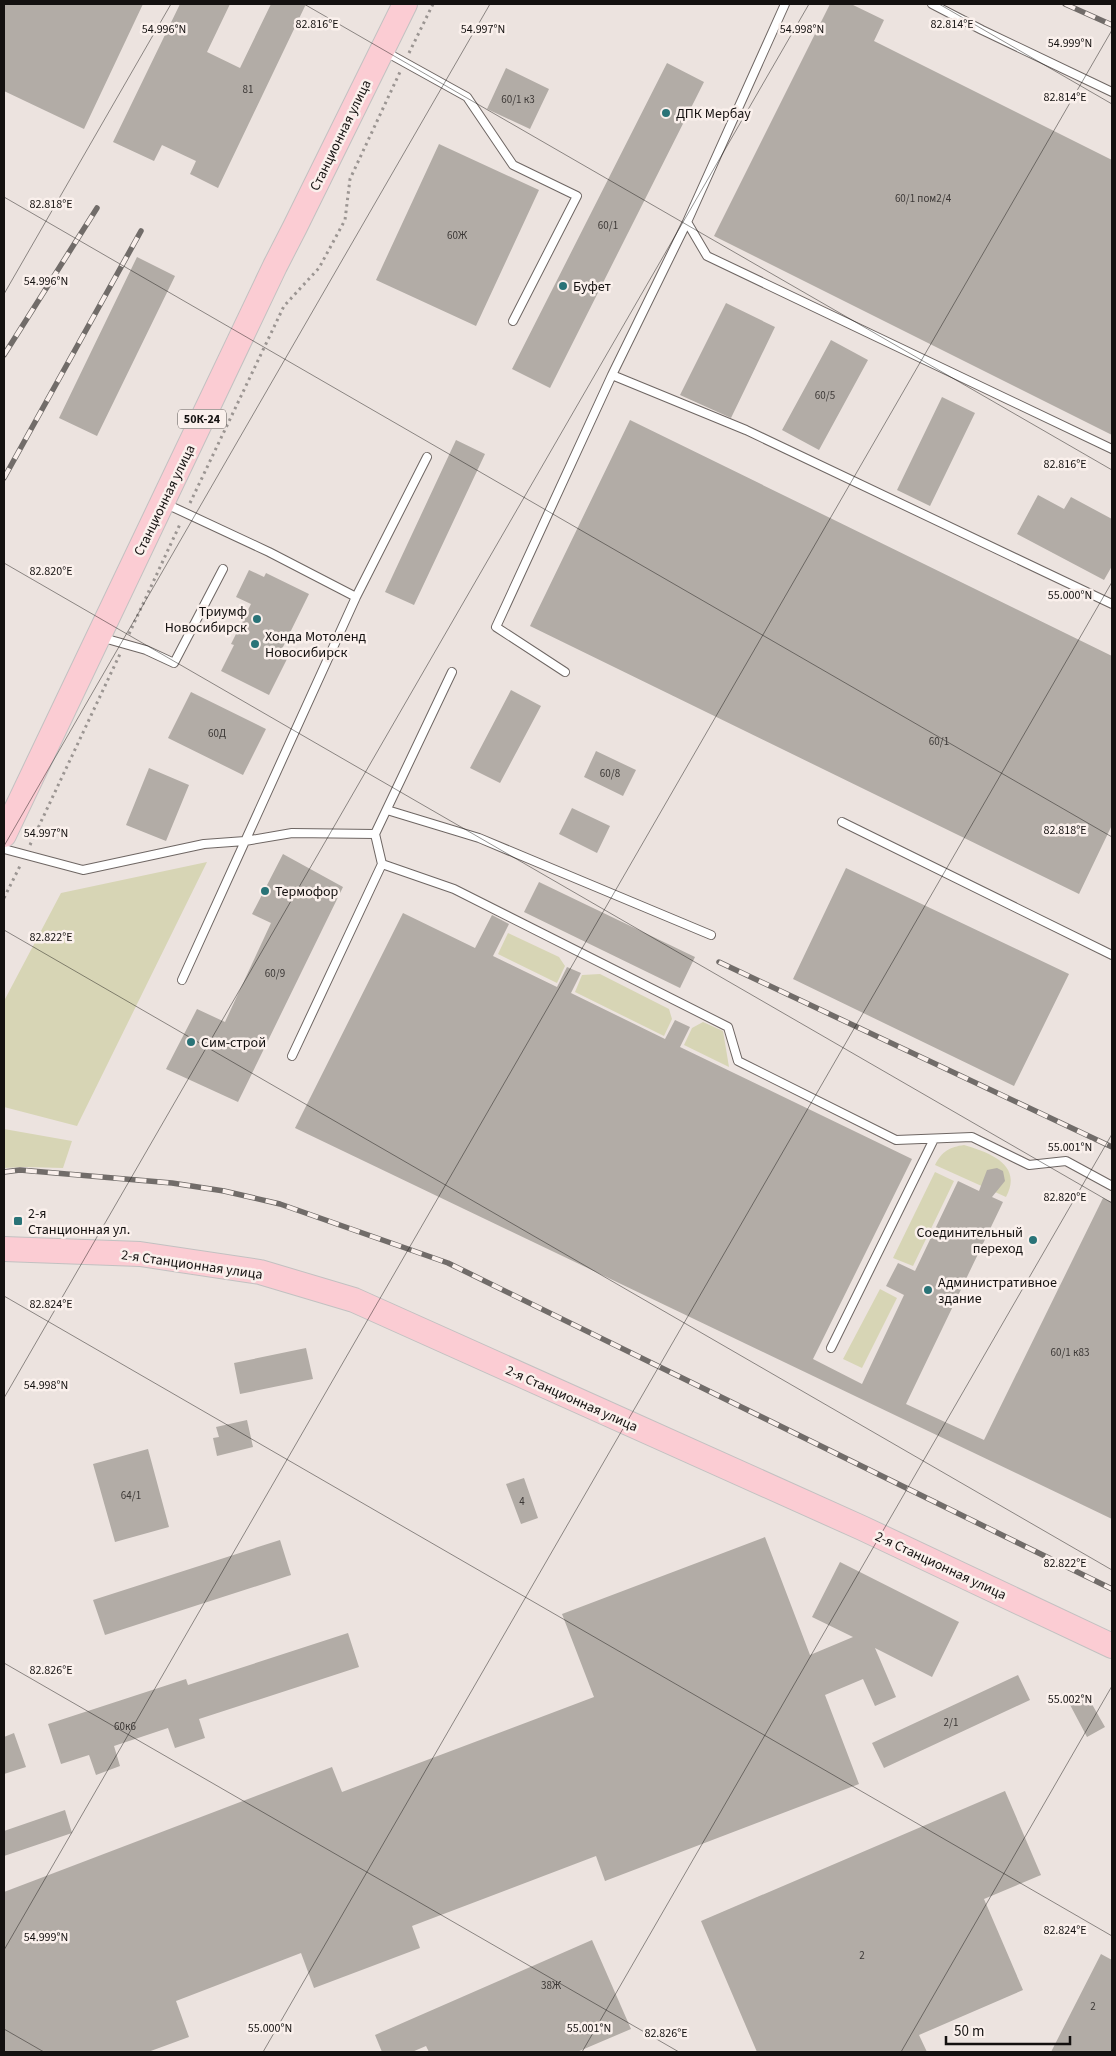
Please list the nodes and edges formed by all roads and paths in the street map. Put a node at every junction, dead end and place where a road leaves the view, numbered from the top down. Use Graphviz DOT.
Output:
graph roads {
  1 [pos="405,4"];
  2 [pos="432,4"];
  3 [pos="784,4"];
  4 [pos="932,4"];
  5 [pos="382,50"];
  6 [pos="404,62"];
  7 [pos="1112,92"];
  8 [pos="687,222"];
  9 [pos="513,320"];
  10 [pos="612,375"];
  11 [pos="1112,449"];
  12 [pos="427,457"];
  13 [pos="162,502"];
  14 [pos="185,512"];
  15 [pos="223,569"];
  16 [pos="356,597"];
  17 [pos="1112,604"];
  18 [pos="98,637"];
  19 [pos="124,644"];
  20 [pos="452,672"];
  21 [pos="565,672"];
  22 [pos="387,810"];
  23 [pos="842,822"];
  24 [pos="375,834"];
  25 [pos="4,835"];
  26 [pos="245,840"];
  27 [pos="4,849"];
  28 [pos="25,855"];
  29 [pos="382,864"];
  30 [pos="4,898"];
  31 [pos="712,935"];
  32 [pos="1112,955"];
  33 [pos="182,980"];
  34 [pos="292,1056"];
  35 [pos="934,1138"];
  36 [pos="1112,1186"];
  37 [pos="4,1249"];
  38 [pos="831,1348"];
  39 [pos="1112,1646"];
  1 -- 5 [label="main road, Станционная улица / 50К-24"];
  2 -- 6 [label="path"];
  3 -- 8 [label="lane"];
  4 -- 7 [label="lane"];
  5 -- 6 [label="lane"];
  5 -- 13 [label="main road, Станционная улица / 50К-24"];
  6 -- 9 [label="lane"];
  6 -- 14 [label="path"];
  8 -- 10 [label="lane"];
  8 -- 11 [label="lane"];
  10 -- 17 [label="lane"];
  10 -- 21 [label="lane"];
  12 -- 16 [label="lane"];
  13 -- 14 [label="lane"];
  13 -- 18 [label="main road, Станционная улица / 50К-24"];
  14 -- 16 [label="lane"];
  14 -- 19 [label="path"];
  15 -- 19 [label="lane"];
  16 -- 26 [label="lane"];
  18 -- 19 [label="lane"];
  18 -- 25 [label="main road, Станционная улица / 50К-24"];
  19 -- 28 [label="path"];
  20 -- 22 [label="lane"];
  22 -- 24 [label="lane"];
  22 -- 31 [label="lane"];
  23 -- 32 [label="lane"];
  24 -- 26 [label="lane"];
  24 -- 29 [label="lane"];
  26 -- 28 [label="lane"];
  26 -- 33 [label="lane"];
  27 -- 28 [label="lane"];
  28 -- 30 [label="path"];
  29 -- 34 [label="lane"];
  29 -- 35 [label="lane"];
  35 -- 36 [label="lane"];
  35 -- 38 [label="lane"];
  37 -- 39 [label="main road, 2-я Станционная улица"];
}
